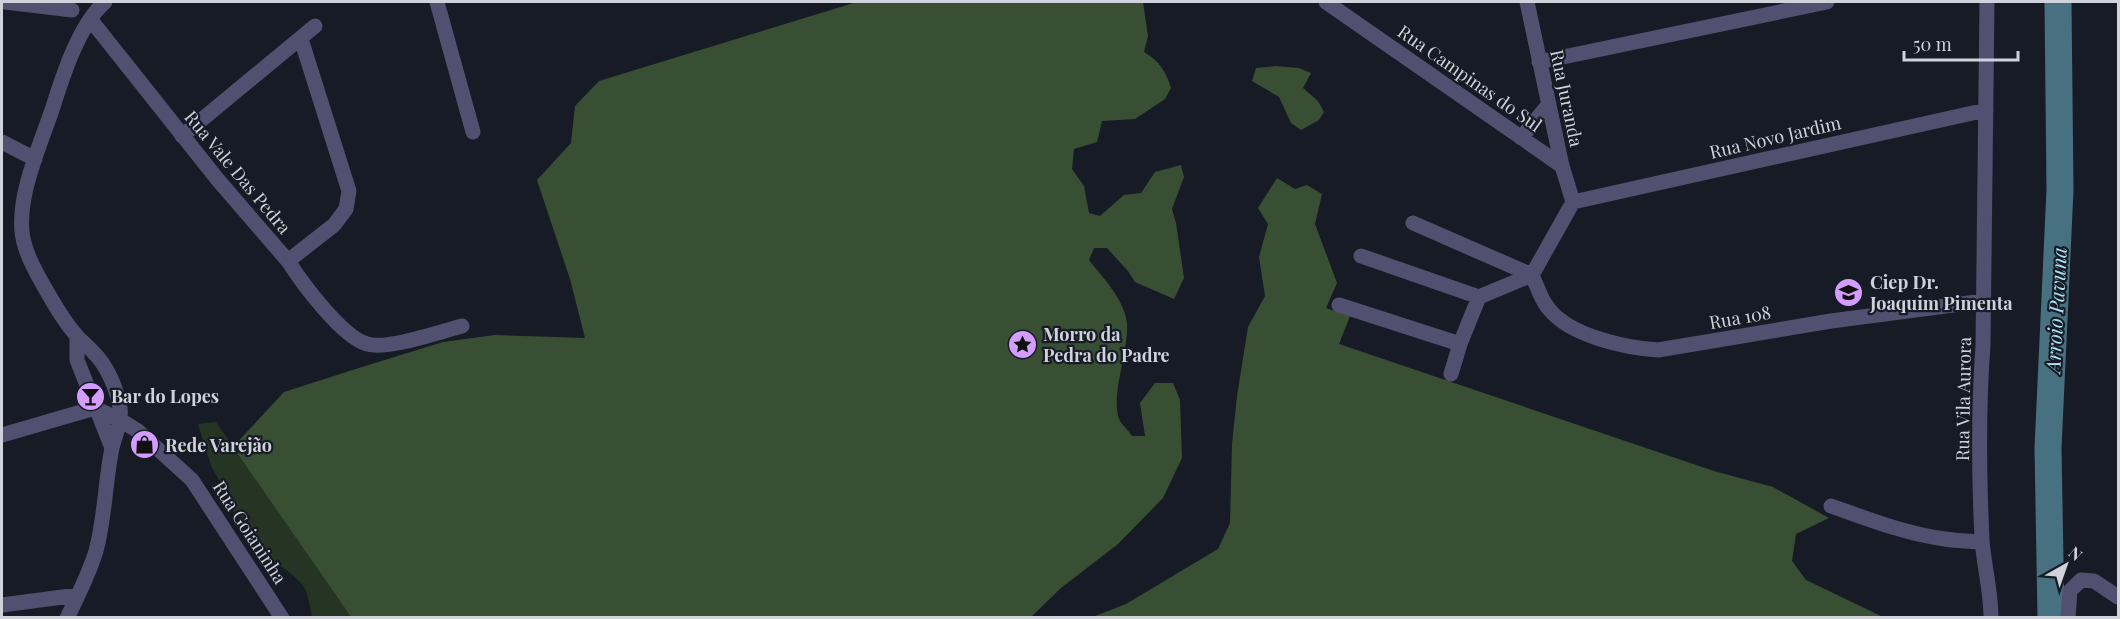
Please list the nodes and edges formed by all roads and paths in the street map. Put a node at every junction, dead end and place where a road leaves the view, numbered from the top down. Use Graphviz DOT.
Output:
graph roads {
  1 [pos="5,2"];
  2 [pos="105,2"];
  3 [pos="437,2"];
  4 [pos="1326,2"];
  5 [pos="1527,2"];
  6 [pos="1827,2"];
  7 [pos="1987,2"];
  8 [pos="71,6"];
  9 [pos="90,19"];
  10 [pos="315,26"];
  11 [pos="301,39"];
  12 [pos="78,42"];
  13 [pos="1539,62"];
  14 [pos="1550,104"];
  15 [pos="1986,110"];
  16 [pos="473,132"];
  17 [pos="182,136"];
  18 [pos="1521,138"];
  19 [pos="2,142"];
  20 [pos="35,159"];
  21 [pos="1562,166"];
  22 [pos="1573,202"];
  23 [pos="1413,223"];
  24 [pos="1361,256"];
  25 [pos="288,261"];
  26 [pos="1532,275"];
  27 [pos="1479,297"];
  28 [pos="1984,301"];
  29 [pos="1339,305"];
  30 [pos="462,326"];
  31 [pos="77,336"];
  32 [pos="1460,344"];
  33 [pos="1451,374"];
  34 [pos="95,408"];
  35 [pos="120,420"];
  36 [pos="2,435"];
  37 [pos="112,448"];
  38 [pos="1831,506"];
  39 [pos="1982,542"];
  40 [pos="78,595"];
  41 [pos="2118,597"];
  42 [pos="2,605"];
  43 [pos="274,614"];
  44 [pos="67,618"];
  45 [pos="1991,618"];
  46 [pos="2068,618"];
  1 -- 8 [label="street"];
  2 -- 9 [label="street"];
  3 -- 16 [label="street"];
  4 -- 18 [label="street, Rua Campinas do Sul"];
  5 -- 13 [label="street, Rua Juranda"];
  6 -- 13 [label="street"];
  7 -- 15 [label="street, Rua Vila Aurora"];
  8 -- 12 [label="street"];
  9 -- 12 [label="street"];
  9 -- 17 [label="street, Rua Vale Das Pedra"];
  10 -- 11 [label="street"];
  11 -- 17 [label="street"];
  11 -- 25 [label="street, Rua Vale Das Pedra"];
  12 -- 20 [label="street"];
  13 -- 14 [label="street, Rua Juranda"];
  14 -- 18 [label="street"];
  14 -- 21 [label="street, Rua Juranda"];
  15 -- 22 [label="street, Rua Novo Jardim"];
  15 -- 28 [label="street, Rua Vila Aurora"];
  17 -- 25 [label="street, Rua Vale Das Pedra"];
  18 -- 21 [label="street, Rua Campinas do Sul"];
  19 -- 20 [label="street"];
  20 -- 31 [label="street"];
  21 -- 22 [label="street, Rua Juranda"];
  22 -- 26 [label="street"];
  23 -- 26 [label="street"];
  24 -- 27 [label="street"];
  25 -- 30 [label="street"];
  26 -- 27 [label="street"];
  26 -- 28 [label="street, Rua 108"];
  27 -- 32 [label="street"];
  28 -- 39 [label="street, Rua Vila Aurora"];
  29 -- 32 [label="street"];
  31 -- 34 [label="street"];
  31 -- 35 [label="street"];
  32 -- 33 [label="street"];
  34 -- 35 [label="street, Rua Goianinha"];
  34 -- 36 [label="street"];
  34 -- 37 [label="street"];
  35 -- 37 [label="street"];
  35 -- 43 [label="street, Rua Goianinha"];
  37 -- 40 [label="street"];
  38 -- 39 [label="street"];
  39 -- 45 [label="street, Rua Vila Aurora"];
  40 -- 42 [label="street"];
  40 -- 44 [label="street"];
  41 -- 46 [label="street"];
}
